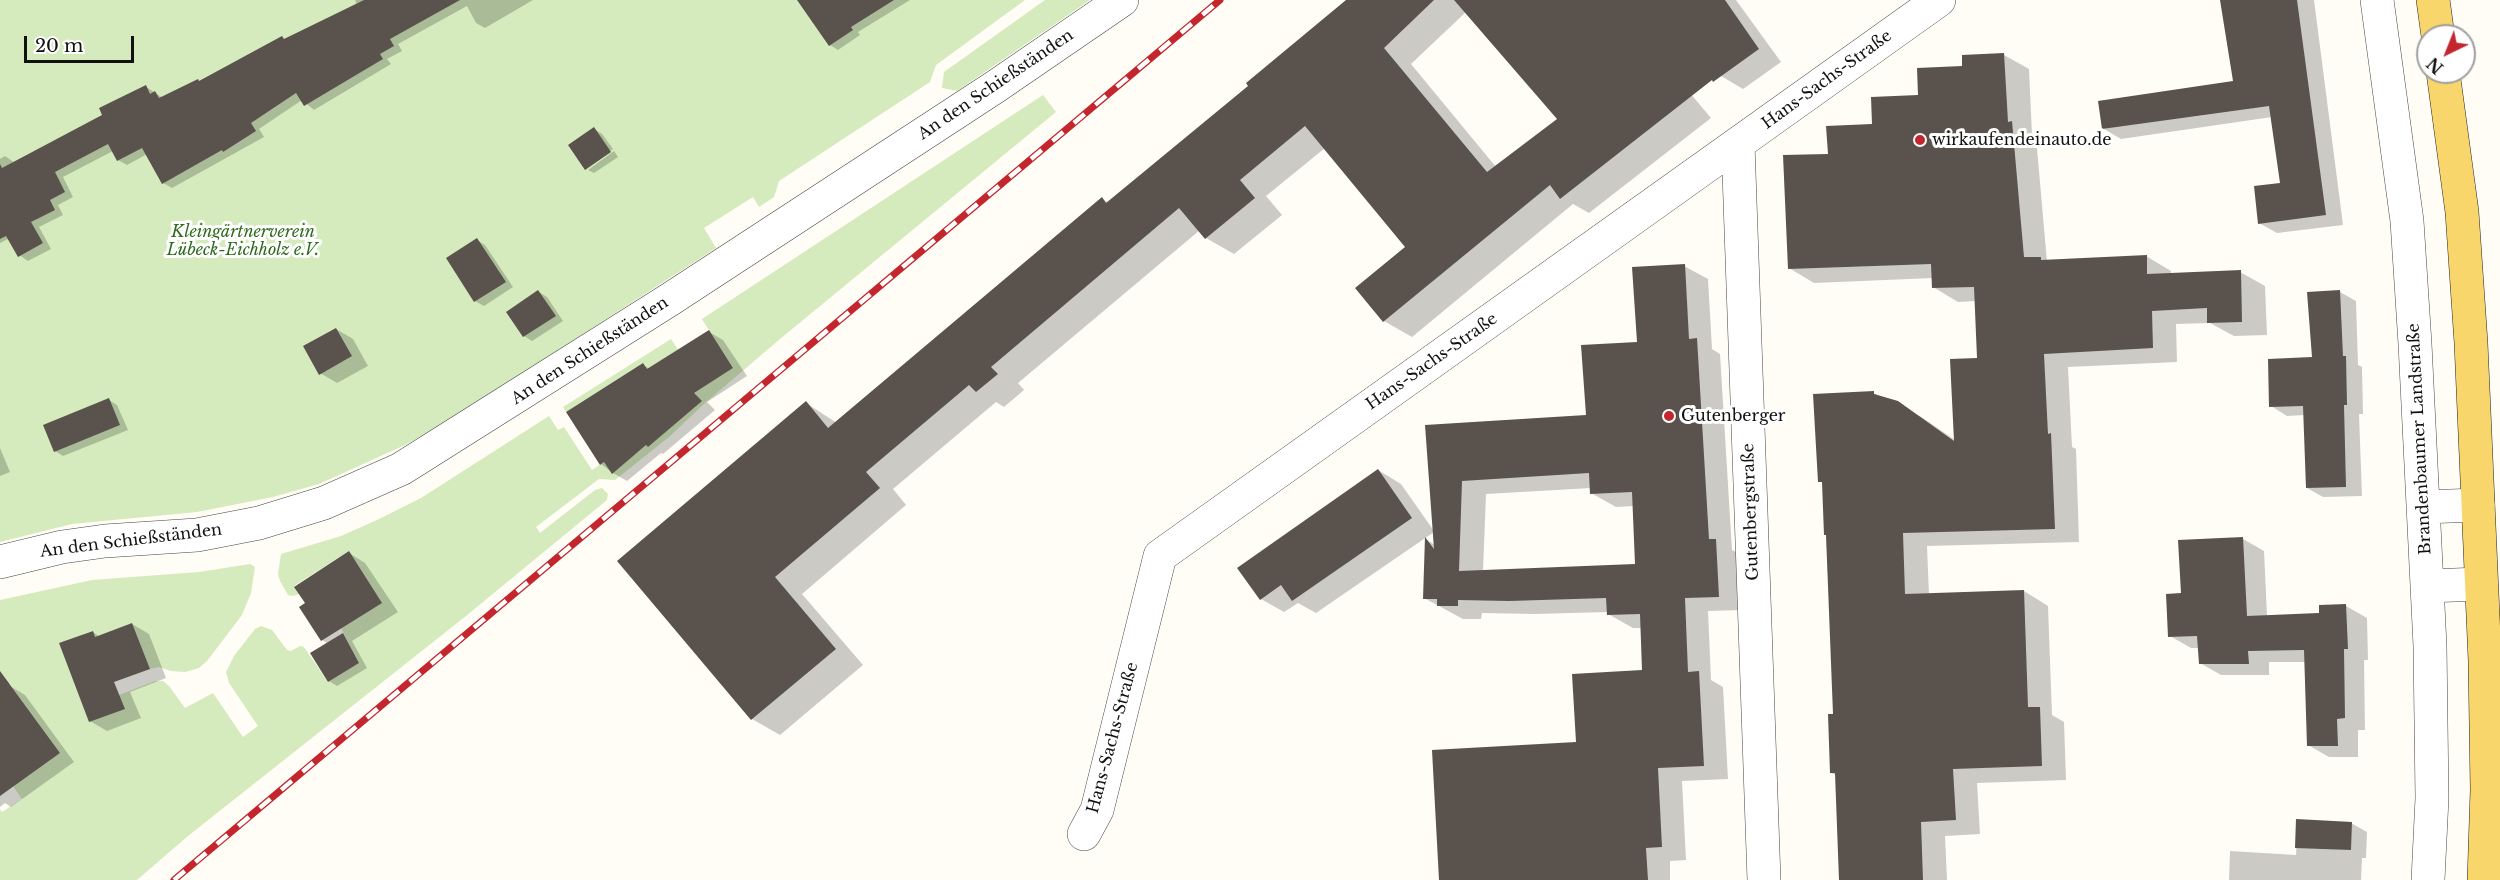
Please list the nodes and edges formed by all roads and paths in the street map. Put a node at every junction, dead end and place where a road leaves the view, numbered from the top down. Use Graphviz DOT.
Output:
graph roads {
  1 [pos="1122,0"];
  2 [pos="1939,0"];
  3 [pos="2377,0"];
  4 [pos="2433,0"];
  5 [pos="2436,24"];
  6 [pos="2445,84"];
  7 [pos="1738,144"];
  8 [pos="2478,505"];
  9 [pos="2422,507"];
  10 [pos="0,562"];
  11 [pos="2481,584"];
  12 [pos="2427,586"];
  13 [pos="2494,791"];
  14 [pos="1084,834"];
  15 [pos="1764,880"];
  16 [pos="2428,880"];
  17 [pos="2484,880"];
  1 -- 10 [label="street, An den Schießständen"];
  2 -- 7 [label="street, Hans-Sachs-Straße"];
  3 -- 9 [label="street, Brandenbaumer Landstraße"];
  4 -- 5 [label="main road"];
  6 -- 8 [label="main road"];
  7 -- 14 [label="street, Hans-Sachs-Straße"];
  7 -- 15 [label="street, Gutenbergstraße"];
  8 -- 9 [label="street"];
  8 -- 11 [label="main road"];
  9 -- 12 [label="street, Brandenbaumer Landstraße"];
  11 -- 12 [label="street"];
  11 -- 13 [label="main road"];
  12 -- 16 [label="street, Brandenbaumer Landstraße"];
  13 -- 17 [label="main road"];
}
